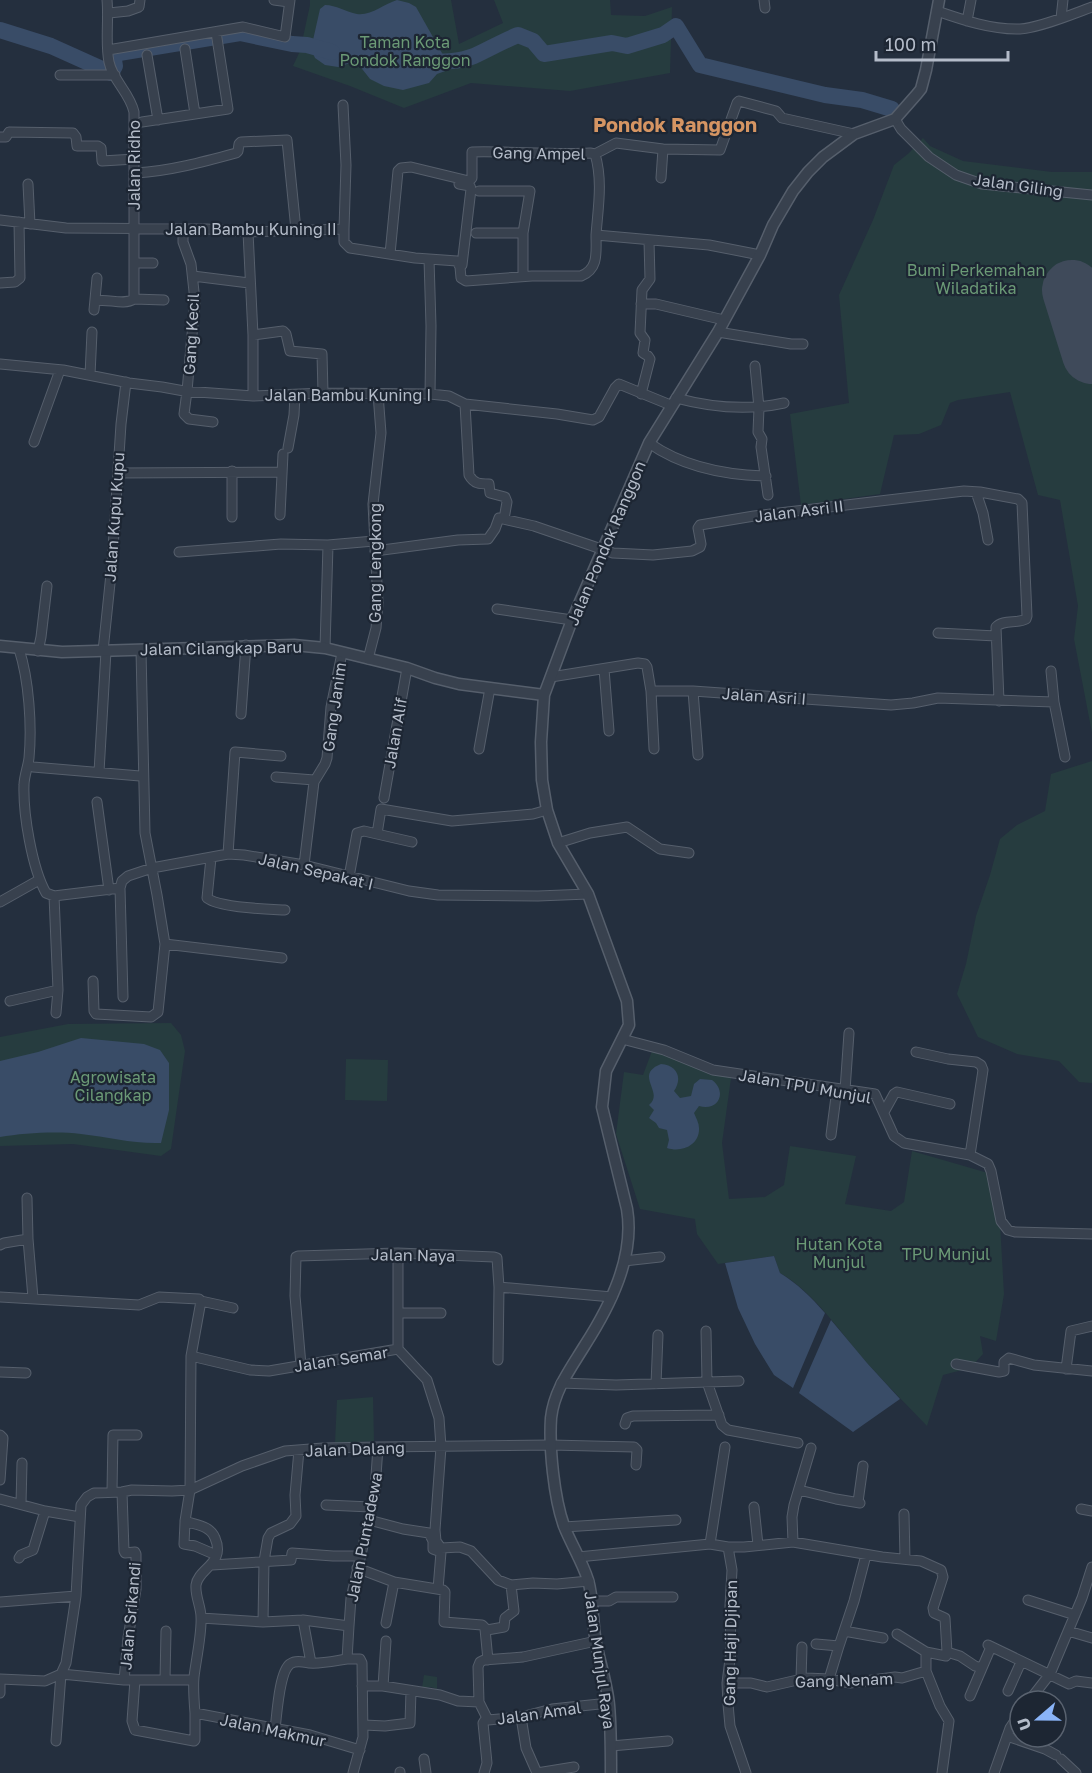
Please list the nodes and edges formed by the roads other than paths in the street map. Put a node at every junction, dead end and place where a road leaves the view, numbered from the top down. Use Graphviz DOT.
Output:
graph roads {
  1 [pos="107,0"];
  2 [pos="140,0"];
  3 [pos="273,0"];
  4 [pos="971,0"];
  5 [pos="1063,0"];
  6 [pos="290,1"];
  7 [pos="938,6"];
  8 [pos="1092,7"];
  9 [pos="108,13"];
  10 [pos="1061,18"];
  11 [pos="967,21"];
  12 [pos="217,35"];
  13 [pos="185,49"];
  14 [pos="108,50"];
  15 [pos="147,55"];
  16 [pos="112,70"];
  17 [pos="60,75"];
  18 [pos="344,105"];
  19 [pos="195,114"];
  20 [pos="895,119"];
  21 [pos="158,120"];
  22 [pos="142,122"];
  23 [pos="616,131"];
  24 [pos="854,134"];
  25 [pos="0,137"];
  26 [pos="616,143"];
  27 [pos="663,149"];
  28 [pos="595,154"];
  29 [pos="135,159"];
  30 [pos="135,173"];
  31 [pos="424,176"];
  32 [pos="661,178"];
  33 [pos="28,184"];
  34 [pos="475,190"];
  35 [pos="1092,195"];
  36 [pos="0,220"];
  37 [pos="20,222"];
  38 [pos="30,224"];
  39 [pos="134,229"];
  40 [pos="183,229"];
  41 [pos="344,229"];
  42 [pos="296,230"];
  43 [pos="248,232"];
  44 [pos="476,233"];
  45 [pos="523,233"];
  46 [pos="596,235"];
  47 [pos="649,241"];
  48 [pos="390,254"];
  49 [pos="760,255"];
  50 [pos="429,259"];
  51 [pos="134,263"];
  52 [pos="153,263"];
  53 [pos="460,267"];
  54 [pos="193,276"];
  55 [pos="523,276"];
  56 [pos="97,278"];
  57 [pos="0,283"];
  58 [pos="249,283"];
  59 [pos="134,299"];
  60 [pos="164,300"];
  61 [pos="641,304"];
  62 [pos="724,320"];
  63 [pos="92,332"];
  64 [pos="718,332"];
  65 [pos="253,335"];
  66 [pos="803,344"];
  67 [pos="0,364"];
  68 [pos="755,366"];
  69 [pos="60,370"];
  70 [pos="90,375"];
  71 [pos="126,382"];
  72 [pos="187,391"];
  73 [pos="323,393"];
  74 [pos="378,394"];
  75 [pos="430,394"];
  76 [pos="641,394"];
  77 [pos="295,395"];
  78 [pos="253,396"];
  79 [pos="674,402"];
  80 [pos="784,403"];
  81 [pos="465,404"];
  82 [pos="759,408"];
  83 [pos="213,422"];
  84 [pos="34,442"];
  85 [pos="649,443"];
  86 [pos="232,471"];
  87 [pos="118,472"];
  88 [pos="282,472"];
  89 [pos="766,476"];
  90 [pos="976,492"];
  91 [pos="768,495"];
  92 [pos="280,515"];
  93 [pos="232,517"];
  94 [pos="504,519"];
  95 [pos="988,540"];
  96 [pos="328,545"];
  97 [pos="374,546"];
  98 [pos="602,551"];
  99 [pos="179,552"];
  100 [pos="47,586"];
  101 [pos="497,609"];
  102 [pos="572,620"];
  103 [pos="938,633"];
  104 [pos="996,636"];
  105 [pos="246,645"];
  106 [pos="0,646"];
  107 [pos="325,648"];
  108 [pos="19,649"];
  109 [pos="141,650"];
  110 [pos="38,651"];
  111 [pos="104,651"];
  112 [pos="342,653"];
  113 [pos="369,659"];
  114 [pos="406,668"];
  115 [pos="604,669"];
  116 [pos="1051,671"];
  117 [pos="551,677"];
  118 [pos="490,688"];
  119 [pos="651,691"];
  120 [pos="693,691"];
  121 [pos="544,695"];
  122 [pos="999,701"];
  123 [pos="1054,702"];
  124 [pos="241,714"];
  125 [pos="609,732"];
  126 [pos="654,748"];
  127 [pos="479,749"];
  128 [pos="698,755"];
  129 [pos="281,756"];
  130 [pos="1065,757"];
  131 [pos="33,767"];
  132 [pos="99,772"];
  133 [pos="140,776"];
  134 [pos="276,777"];
  135 [pos="314,780"];
  136 [pos="384,798"];
  137 [pos="97,802"];
  138 [pos="547,810"];
  139 [pos="378,834"];
  140 [pos="412,842"];
  141 [pos="558,843"];
  142 [pos="688,853"];
  143 [pos="228,854"];
  144 [pos="211,858"];
  145 [pos="304,865"];
  146 [pos="152,868"];
  147 [pos="349,877"];
  148 [pos="39,880"];
  149 [pos="120,888"];
  150 [pos="109,890"];
  151 [pos="588,894"];
  152 [pos="54,896"];
  153 [pos="0,902"];
  154 [pos="285,910"];
  155 [pos="165,944"];
  156 [pos="282,958"];
  157 [pos="93,981"];
  158 [pos="58,990"];
  159 [pos="123,997"];
  160 [pos="10,1001"];
  161 [pos="56,1013"];
  162 [pos="849,1032"];
  163 [pos="622,1039"];
  164 [pos="916,1053"];
  165 [pos="841,1089"];
  166 [pos="950,1104"];
  167 [pos="884,1112"];
  168 [pos="831,1136"];
  169 [pos="970,1155"];
  170 [pos="27,1198"];
  171 [pos="1092,1234"];
  172 [pos="28,1239"];
  173 [pos="0,1245"];
  174 [pos="398,1253"];
  175 [pos="660,1257"];
  176 [pos="624,1261"];
  177 [pos="499,1287"];
  178 [pos="0,1297"];
  179 [pos="612,1297"];
  180 [pos="33,1298"];
  181 [pos="201,1301"];
  182 [pos="233,1308"];
  183 [pos="398,1313"];
  184 [pos="441,1313"];
  185 [pos="1092,1326"];
  186 [pos="706,1331"];
  187 [pos="658,1335"];
  188 [pos="398,1349"];
  189 [pos="191,1356"];
  190 [pos="498,1360"];
  191 [pos="956,1364"];
  192 [pos="301,1365"];
  193 [pos="1066,1368"];
  194 [pos="1092,1371"];
  195 [pos="0,1372"];
  196 [pos="26,1373"];
  197 [pos="739,1380"];
  198 [pos="707,1382"];
  199 [pos="561,1383"];
  200 [pos="656,1384"];
  201 [pos="719,1415"];
  202 [pos="624,1424"];
  203 [pos="137,1435"];
  204 [pos="0,1436"];
  205 [pos="798,1443"];
  206 [pos="551,1445"];
  207 [pos="378,1447"];
  208 [pos="725,1447"];
  209 [pos="441,1448"];
  210 [pos="811,1448"];
  211 [pos="299,1450"];
  212 [pos="22,1463"];
  213 [pos="636,1465"];
  214 [pos="863,1466"];
  215 [pos="0,1480"];
  216 [pos="190,1490"];
  217 [pos="798,1490"];
  218 [pos="116,1492"];
  219 [pos="0,1499"];
  220 [pos="21,1504"];
  221 [pos="327,1505"];
  222 [pos="371,1507"];
  223 [pos="754,1507"];
  224 [pos="1081,1509"];
  225 [pos="45,1511"];
  226 [pos="1092,1511"];
  227 [pos="904,1514"];
  228 [pos="80,1516"];
  229 [pos="369,1520"];
  230 [pos="676,1520"];
  231 [pos="185,1522"];
  232 [pos="564,1527"];
  233 [pos="793,1542"];
  234 [pos="710,1544"];
  235 [pos="758,1545"];
  236 [pos="728,1547"];
  237 [pos="216,1555"];
  238 [pos="866,1555"];
  239 [pos="361,1556"];
  240 [pos="578,1557"];
  241 [pos="19,1558"];
  242 [pos="905,1559"];
  243 [pos="264,1561"];
  244 [pos="212,1565"];
  245 [pos="1092,1567"];
  246 [pos="357,1568"];
  247 [pos="589,1581"];
  248 [pos="394,1582"];
  249 [pos="511,1585"];
  250 [pos="438,1589"];
  251 [pos="76,1596"];
  252 [pos="673,1597"];
  253 [pos="1082,1598"];
  254 [pos="1028,1600"];
  255 [pos="591,1601"];
  256 [pos="1092,1601"];
  257 [pos="0,1602"];
  258 [pos="1075,1615"];
  259 [pos="201,1618"];
  260 [pos="303,1620"];
  261 [pos="263,1622"];
  262 [pos="386,1623"];
  263 [pos="349,1626"];
  264 [pos="485,1629"];
  265 [pos="166,1631"];
  266 [pos="844,1631"];
  267 [pos="1068,1631"];
  268 [pos="897,1634"];
  269 [pos="883,1638"];
  270 [pos="1092,1638"];
  271 [pos="386,1641"];
  272 [pos="596,1641"];
  273 [pos="816,1644"];
  274 [pos="838,1646"];
  275 [pos="802,1647"];
  276 [pos="926,1652"];
  277 [pos="947,1652"];
  278 [pos="347,1659"];
  279 [pos="488,1660"];
  280 [pos="1021,1662"];
  281 [pos="311,1663"];
  282 [pos="981,1668"];
  283 [pos="926,1671"];
  284 [pos="61,1674"];
  285 [pos="1050,1674"];
  286 [pos="829,1678"];
  287 [pos="0,1679"];
  288 [pos="801,1679"];
  289 [pos="124,1680"];
  290 [pos="135,1680"];
  291 [pos="165,1680"];
  292 [pos="193,1680"];
  293 [pos="727,1683"];
  294 [pos="1092,1683"];
  295 [pos="362,1686"];
  296 [pos="384,1686"];
  297 [pos="1008,1689"];
  298 [pos="1038,1689"];
  299 [pos="411,1691"];
  300 [pos="0,1693"];
  301 [pos="970,1696"];
  302 [pos="479,1702"];
  303 [pos="609,1703"];
  304 [pos="195,1713"];
  305 [pos="521,1717"];
  306 [pos="488,1720"];
  307 [pos="364,1725"];
  308 [pos="275,1729"];
  309 [pos="1007,1736"];
  310 [pos="56,1741"];
  311 [pos="668,1741"];
  312 [pos="611,1746"];
  313 [pos="360,1750"];
  314 [pos="424,1759"];
  315 [pos="574,1767"];
  316 [pos="353,1773"];
  317 [pos="426,1773"];
  318 [pos="484,1773"];
  319 [pos="537,1773"];
  320 [pos="611,1773"];
  321 [pos="746,1773"];
  322 [pos="942,1773"];
  323 [pos="994,1773"];
  324 [pos="1076,1773"];
  1 -- 9 [label="street"];
  2 -- 9 [label="street"];
  3 -- 6 [label="street"];
  4 -- 11 [label="street"];
  5 -- 10 [label="street"];
  6 -- 12 [label="street"];
  7 -- 11 [label="street"];
  7 -- 20 [label="street"];
  8 -- 10 [label="street"];
  9 -- 14 [label="street"];
  10 -- 11 [label="street"];
  12 -- 14 [label="street"];
  12 -- 19 [label="street"];
  13 -- 19 [label="street"];
  14 -- 16 [label="street"];
  15 -- 21 [label="street"];
  16 -- 17 [label="street"];
  16 -- 29 [label="street, Jalan Ridho"];
  18 -- 41 [label="street"];
  19 -- 21 [label="street"];
  20 -- 24 [label="street, Jalan Pondok Ranggon"];
  20 -- 35 [label="street, Jalan Giling"];
  21 -- 22 [label="street"];
  23 -- 26 [label="street"];
  24 -- 27 [label="street"];
  24 -- 49 [label="street, Jalan Pondok Ranggon"];
  25 -- 29 [label="street"];
  26 -- 27 [label="street"];
  26 -- 28 [label="street"];
  27 -- 32 [label="street"];
  28 -- 46 [label="street, Gang Ampel"];
  28 -- 48 [label="street, Gang Ampel"];
  29 -- 30 [label="street, Jalan Ridho"];
  30 -- 39 [label="street, Jalan Ridho"];
  30 -- 42 [label="street"];
  31 -- 34 [label="street"];
  33 -- 38 [label="street"];
  34 -- 45 [label="street"];
  34 -- 53 [label="street"];
  36 -- 37 [label="street, Jalan Bambu Kuning II"];
  37 -- 38 [label="street, Jalan Bambu Kuning II"];
  37 -- 57 [label="street"];
  38 -- 39 [label="street, Jalan Bambu Kuning II"];
  39 -- 40 [label="street, Jalan Bambu Kuning II"];
  39 -- 51 [label="street, Jalan Ridho"];
  40 -- 43 [label="street, Jalan Bambu Kuning II"];
  40 -- 54 [label="street, Gang Kecil"];
  41 -- 42 [label="street, Jalan Bambu Kuning II"];
  41 -- 48 [label="street, Jalan Bambu Kuning II"];
  42 -- 43 [label="street, Jalan Bambu Kuning II"];
  43 -- 58 [label="street"];
  44 -- 45 [label="street"];
  45 -- 55 [label="street"];
  46 -- 47 [label="street"];
  46 -- 55 [label="street, Jalan Bambu Kuning II"];
  47 -- 49 [label="street"];
  47 -- 61 [label="street"];
  48 -- 50 [label="street, Jalan Bambu Kuning II"];
  49 -- 62 [label="street, Jalan Pondok Ranggon"];
  50 -- 53 [label="street, Jalan Bambu Kuning II"];
  50 -- 75 [label="street"];
  51 -- 52 [label="street"];
  51 -- 59 [label="street, Jalan Ridho"];
  53 -- 55 [label="street, Jalan Bambu Kuning II"];
  54 -- 58 [label="street"];
  54 -- 72 [label="street, Gang Kecil"];
  56 -- 59 [label="street"];
  58 -- 65 [label="street"];
  59 -- 60 [label="street"];
  61 -- 62 [label="street"];
  61 -- 76 [label="street"];
  62 -- 64 [label="street, Jalan Pondok Ranggon"];
  63 -- 70 [label="street"];
  64 -- 66 [label="street"];
  64 -- 79 [label="street, Jalan Pondok Ranggon"];
  65 -- 73 [label="street"];
  65 -- 78 [label="street"];
  67 -- 69 [label="street, Jalan Bambu Kuning I"];
  68 -- 82 [label="street"];
  69 -- 70 [label="street, Jalan Bambu Kuning I"];
  69 -- 84 [label="street"];
  70 -- 71 [label="street, Jalan Bambu Kuning I"];
  71 -- 72 [label="street, Jalan Bambu Kuning I"];
  71 -- 87 [label="street, Jalan Kupu Kupu"];
  72 -- 78 [label="street, Jalan Bambu Kuning I"];
  72 -- 83 [label="street, Gang Kecil"];
  73 -- 74 [label="street, Jalan Bambu Kuning I"];
  73 -- 77 [label="street, Jalan Bambu Kuning I"];
  74 -- 75 [label="street, Jalan Bambu Kuning I"];
  74 -- 97 [label="street, Gang Lengkong"];
  75 -- 81 [label="street, Jalan Bambu Kuning I"];
  76 -- 79 [label="street, Jalan Bambu Kuning I"];
  76 -- 81 [label="street, Jalan Bambu Kuning I"];
  77 -- 78 [label="street, Jalan Bambu Kuning I"];
  77 -- 88 [label="street"];
  79 -- 82 [label="street, Jalan Bambu Kuning I"];
  79 -- 85 [label="street, Jalan Pondok Ranggon"];
  80 -- 82 [label="street, Jalan Bambu Kuning I"];
  81 -- 94 [label="street"];
  82 -- 89 [label="street"];
  85 -- 89 [label="street"];
  85 -- 98 [label="street, Jalan Pondok Ranggon"];
  86 -- 87 [label="street"];
  86 -- 88 [label="street"];
  86 -- 93 [label="street"];
  87 -- 111 [label="street, Jalan Kupu Kupu"];
  88 -- 92 [label="street"];
  89 -- 91 [label="street"];
  90 -- 95 [label="street"];
  90 -- 98 [label="street, Jalan Asri II"];
  90 -- 104 [label="street, Jalan Asri II"];
  94 -- 97 [label="street"];
  94 -- 98 [label="street"];
  96 -- 97 [label="street"];
  96 -- 99 [label="street"];
  96 -- 107 [label="street"];
  97 -- 113 [label="street, Gang Lengkong"];
  98 -- 102 [label="street, Jalan Pondok Ranggon"];
  100 -- 110 [label="street"];
  101 -- 102 [label="street"];
  102 -- 117 [label="street, Jalan Pondok Ranggon"];
  103 -- 104 [label="street"];
  104 -- 122 [label="street"];
  105 -- 107 [label="street, Jalan Cilangkap Baru"];
  105 -- 109 [label="street, Jalan Cilangkap Baru"];
  105 -- 124 [label="street"];
  106 -- 108 [label="street, Jalan Cilangkap Baru"];
  107 -- 112 [label="street, Jalan Cilangkap Baru"];
  108 -- 110 [label="street, Jalan Cilangkap Baru"];
  108 -- 148 [label="street"];
  109 -- 111 [label="street, Jalan Cilangkap Baru"];
  109 -- 146 [label="street"];
  110 -- 111 [label="street, Jalan Cilangkap Baru"];
  111 -- 132 [label="street, Jalan Kupu Kupu"];
  112 -- 113 [label="street, Jalan Cilangkap Baru"];
  112 -- 135 [label="street, Gang Janim"];
  113 -- 114 [label="street, Jalan Cilangkap Baru"];
  114 -- 118 [label="street, Jalan Cilangkap Baru"];
  114 -- 136 [label="street, Jalan Alif"];
  115 -- 117 [label="street"];
  115 -- 119 [label="street"];
  115 -- 125 [label="street"];
  116 -- 123 [label="street"];
  117 -- 121 [label="street, Jalan Pondok Ranggon"];
  118 -- 121 [label="street, Jalan Cilangkap Baru"];
  118 -- 127 [label="street"];
  119 -- 120 [label="street, Jalan Asri I"];
  119 -- 126 [label="street"];
  120 -- 122 [label="street, Jalan Asri I"];
  120 -- 128 [label="street"];
  121 -- 138 [label="street, Jalan Pondok Ranggon"];
  122 -- 123 [label="street, Jalan Asri I"];
  123 -- 130 [label="street"];
  129 -- 143 [label="street"];
  131 -- 132 [label="street"];
  132 -- 133 [label="street"];
  134 -- 135 [label="street"];
  135 -- 145 [label="street, Gang Janim"];
  137 -- 150 [label="street"];
  138 -- 139 [label="street"];
  138 -- 141 [label="street, Jalan Pondok Ranggon"];
  139 -- 140 [label="street"];
  139 -- 147 [label="street"];
  141 -- 142 [label="street"];
  141 -- 151 [label="street, Jalan Pondok Ranggon"];
  143 -- 144 [label="street, Jalan Sepakat I"];
  143 -- 145 [label="street, Jalan Sepakat I"];
  144 -- 146 [label="street, Jalan Sepakat I"];
  144 -- 154 [label="street"];
  145 -- 147 [label="street, Jalan Sepakat I"];
  146 -- 149 [label="street, Jalan Sepakat I"];
  146 -- 155 [label="street"];
  147 -- 151 [label="street, Jalan Sepakat I"];
  148 -- 152 [label="street"];
  148 -- 153 [label="street"];
  149 -- 150 [label="street, Jalan Sepakat I"];
  149 -- 159 [label="street"];
  150 -- 152 [label="street, Jalan Sepakat I"];
  151 -- 163 [label="street, Jalan Pondok Ranggon"];
  152 -- 158 [label="street"];
  155 -- 156 [label="street"];
  155 -- 157 [label="street"];
  158 -- 160 [label="street"];
  158 -- 161 [label="street"];
  162 -- 165 [label="street"];
  163 -- 165 [label="street, Jalan TPU Munjul"];
  163 -- 176 [label="street, Jalan Munjul Raya"];
  164 -- 169 [label="street"];
  165 -- 167 [label="street, Jalan TPU Munjul"];
  165 -- 168 [label="street"];
  166 -- 167 [label="street"];
  167 -- 169 [label="street, Jalan TPU Munjul"];
  169 -- 171 [label="street, Jalan TPU Munjul"];
  170 -- 172 [label="street"];
  172 -- 173 [label="street"];
  172 -- 180 [label="street"];
  174 -- 177 [label="street, Jalan Naya"];
  174 -- 183 [label="street, Jalan Semar"];
  174 -- 192 [label="street, Jalan Naya"];
  175 -- 176 [label="street"];
  176 -- 179 [label="street, Jalan Munjul Raya"];
  177 -- 179 [label="street"];
  177 -- 190 [label="street"];
  178 -- 180 [label="street"];
  179 -- 199 [label="street, Jalan Munjul Raya"];
  180 -- 181 [label="street"];
  181 -- 182 [label="street"];
  181 -- 189 [label="street"];
  183 -- 184 [label="street"];
  183 -- 188 [label="street, Jalan Semar"];
  185 -- 193 [label="street"];
  186 -- 198 [label="street"];
  187 -- 200 [label="street"];
  188 -- 192 [label="street, Jalan Semar"];
  188 -- 209 [label="street"];
  189 -- 192 [label="street, Jalan Semar"];
  189 -- 216 [label="street"];
  191 -- 193 [label="street"];
  193 -- 194 [label="street"];
  195 -- 196 [label="street"];
  197 -- 198 [label="street"];
  198 -- 200 [label="street"];
  198 -- 201 [label="street"];
  199 -- 200 [label="street"];
  199 -- 206 [label="street, Jalan Munjul Raya"];
  201 -- 202 [label="street"];
  201 -- 205 [label="street"];
  203 -- 218 [label="street"];
  204 -- 215 [label="street"];
  206 -- 209 [label="street, Jalan Dalang"];
  206 -- 213 [label="street, Jalan Dalang"];
  206 -- 232 [label="street, Jalan Munjul Raya"];
  207 -- 209 [label="street, Jalan Dalang"];
  207 -- 211 [label="street, Jalan Dalang"];
  207 -- 222 [label="street, Jalan Puntadewa"];
  208 -- 234 [label="street"];
  209 -- 249 [label="street"];
  210 -- 217 [label="street"];
  211 -- 216 [label="street, Jalan Dalang"];
  211 -- 243 [label="street"];
  212 -- 220 [label="street"];
  214 -- 217 [label="street"];
  216 -- 218 [label="street, Jalan Dalang"];
  216 -- 231 [label="street"];
  217 -- 233 [label="street"];
  218 -- 228 [label="street, Jalan Dalang"];
  218 -- 289 [label="street, Jalan Srikandi"];
  219 -- 220 [label="street"];
  220 -- 225 [label="street"];
  221 -- 222 [label="street"];
  222 -- 229 [label="street, Jalan Puntadewa"];
  223 -- 235 [label="street"];
  224 -- 226 [label="street"];
  225 -- 228 [label="street"];
  225 -- 241 [label="street"];
  227 -- 242 [label="street"];
  228 -- 251 [label="street, Jalan Dalang"];
  229 -- 239 [label="street, Jalan Puntadewa"];
  229 -- 250 [label="street"];
  230 -- 232 [label="street"];
  231 -- 237 [label="street"];
  231 -- 237 [label="street"];
  232 -- 240 [label="street, Jalan Munjul Raya"];
  233 -- 235 [label="street"];
  233 -- 238 [label="street"];
  234 -- 236 [label="street"];
  234 -- 240 [label="street"];
  235 -- 236 [label="street"];
  236 -- 293 [label="street, Gang Haji Djipan"];
  237 -- 244 [label="street"];
  238 -- 242 [label="street"];
  238 -- 266 [label="street"];
  239 -- 243 [label="street"];
  239 -- 246 [label="street, Jalan Puntadewa"];
  240 -- 247 [label="street, Jalan Munjul Raya"];
  242 -- 277 [label="street"];
  243 -- 244 [label="street"];
  243 -- 261 [label="street"];
  244 -- 259 [label="street"];
  245 -- 253 [label="street"];
  246 -- 248 [label="street"];
  246 -- 263 [label="street, Jalan Puntadewa"];
  247 -- 249 [label="street"];
  247 -- 255 [label="street, Jalan Munjul Raya"];
  248 -- 250 [label="street"];
  248 -- 262 [label="street"];
  249 -- 264 [label="street"];
  250 -- 264 [label="street"];
  251 -- 257 [label="street"];
  251 -- 284 [label="street, Jalan Dalang"];
  252 -- 255 [label="street"];
  253 -- 256 [label="street"];
  253 -- 258 [label="street"];
  254 -- 258 [label="street"];
  255 -- 272 [label="street, Jalan Munjul Raya"];
  258 -- 267 [label="street"];
  259 -- 261 [label="street"];
  259 -- 292 [label="street"];
  260 -- 261 [label="street"];
  260 -- 263 [label="street"];
  260 -- 281 [label="street"];
  263 -- 278 [label="street, Jalan Puntadewa"];
  264 -- 279 [label="street"];
  265 -- 291 [label="street"];
  266 -- 269 [label="street"];
  266 -- 274 [label="street"];
  267 -- 270 [label="street"];
  267 -- 285 [label="street"];
  268 -- 276 [label="street"];
  271 -- 296 [label="street"];
  272 -- 279 [label="street"];
  272 -- 303 [label="street, Jalan Munjul Raya"];
  273 -- 274 [label="street"];
  274 -- 286 [label="street"];
  275 -- 288 [label="street"];
  276 -- 277 [label="street"];
  276 -- 283 [label="street"];
  277 -- 282 [label="street"];
  278 -- 281 [label="street"];
  278 -- 295 [label="street"];
  279 -- 302 [label="street"];
  280 -- 282 [label="street"];
  280 -- 285 [label="street"];
  280 -- 297 [label="street"];
  281 -- 308 [label="street"];
  282 -- 301 [label="street"];
  283 -- 286 [label="street, Gang Nenam"];
  283 -- 322 [label="street"];
  284 -- 287 [label="street"];
  284 -- 289 [label="street"];
  284 -- 310 [label="street, Jalan Dalang"];
  285 -- 294 [label="street"];
  285 -- 298 [label="street"];
  286 -- 288 [label="street, Gang Nenam"];
  287 -- 300 [label="street"];
  288 -- 293 [label="street, Gang Nenam"];
  289 -- 290 [label="street"];
  290 -- 291 [label="street"];
  290 -- 304 [label="street"];
  291 -- 292 [label="street"];
  292 -- 304 [label="street"];
  293 -- 321 [label="street, Gang Haji Djipan"];
  295 -- 296 [label="street"];
  295 -- 307 [label="street"];
  296 -- 299 [label="street"];
  299 -- 302 [label="street"];
  299 -- 307 [label="street"];
  302 -- 306 [label="street, Jalan Amal"];
  303 -- 305 [label="street, Jalan Amal"];
  303 -- 312 [label="street, Jalan Munjul Raya"];
  304 -- 308 [label="street, Jalan Makmur"];
  305 -- 306 [label="street, Jalan Amal"];
  305 -- 319 [label="street"];
  306 -- 318 [label="street"];
  307 -- 313 [label="street"];
  308 -- 313 [label="street, Jalan Makmur"];
  309 -- 323 [label="street"];
  309 -- 324 [label="street"];
  311 -- 312 [label="street"];
  312 -- 320 [label="street, Jalan Munjul Raya"];
  313 -- 316 [label="street"];
  314 -- 317 [label="street"];
  315 -- 319 [label="street"];
}
